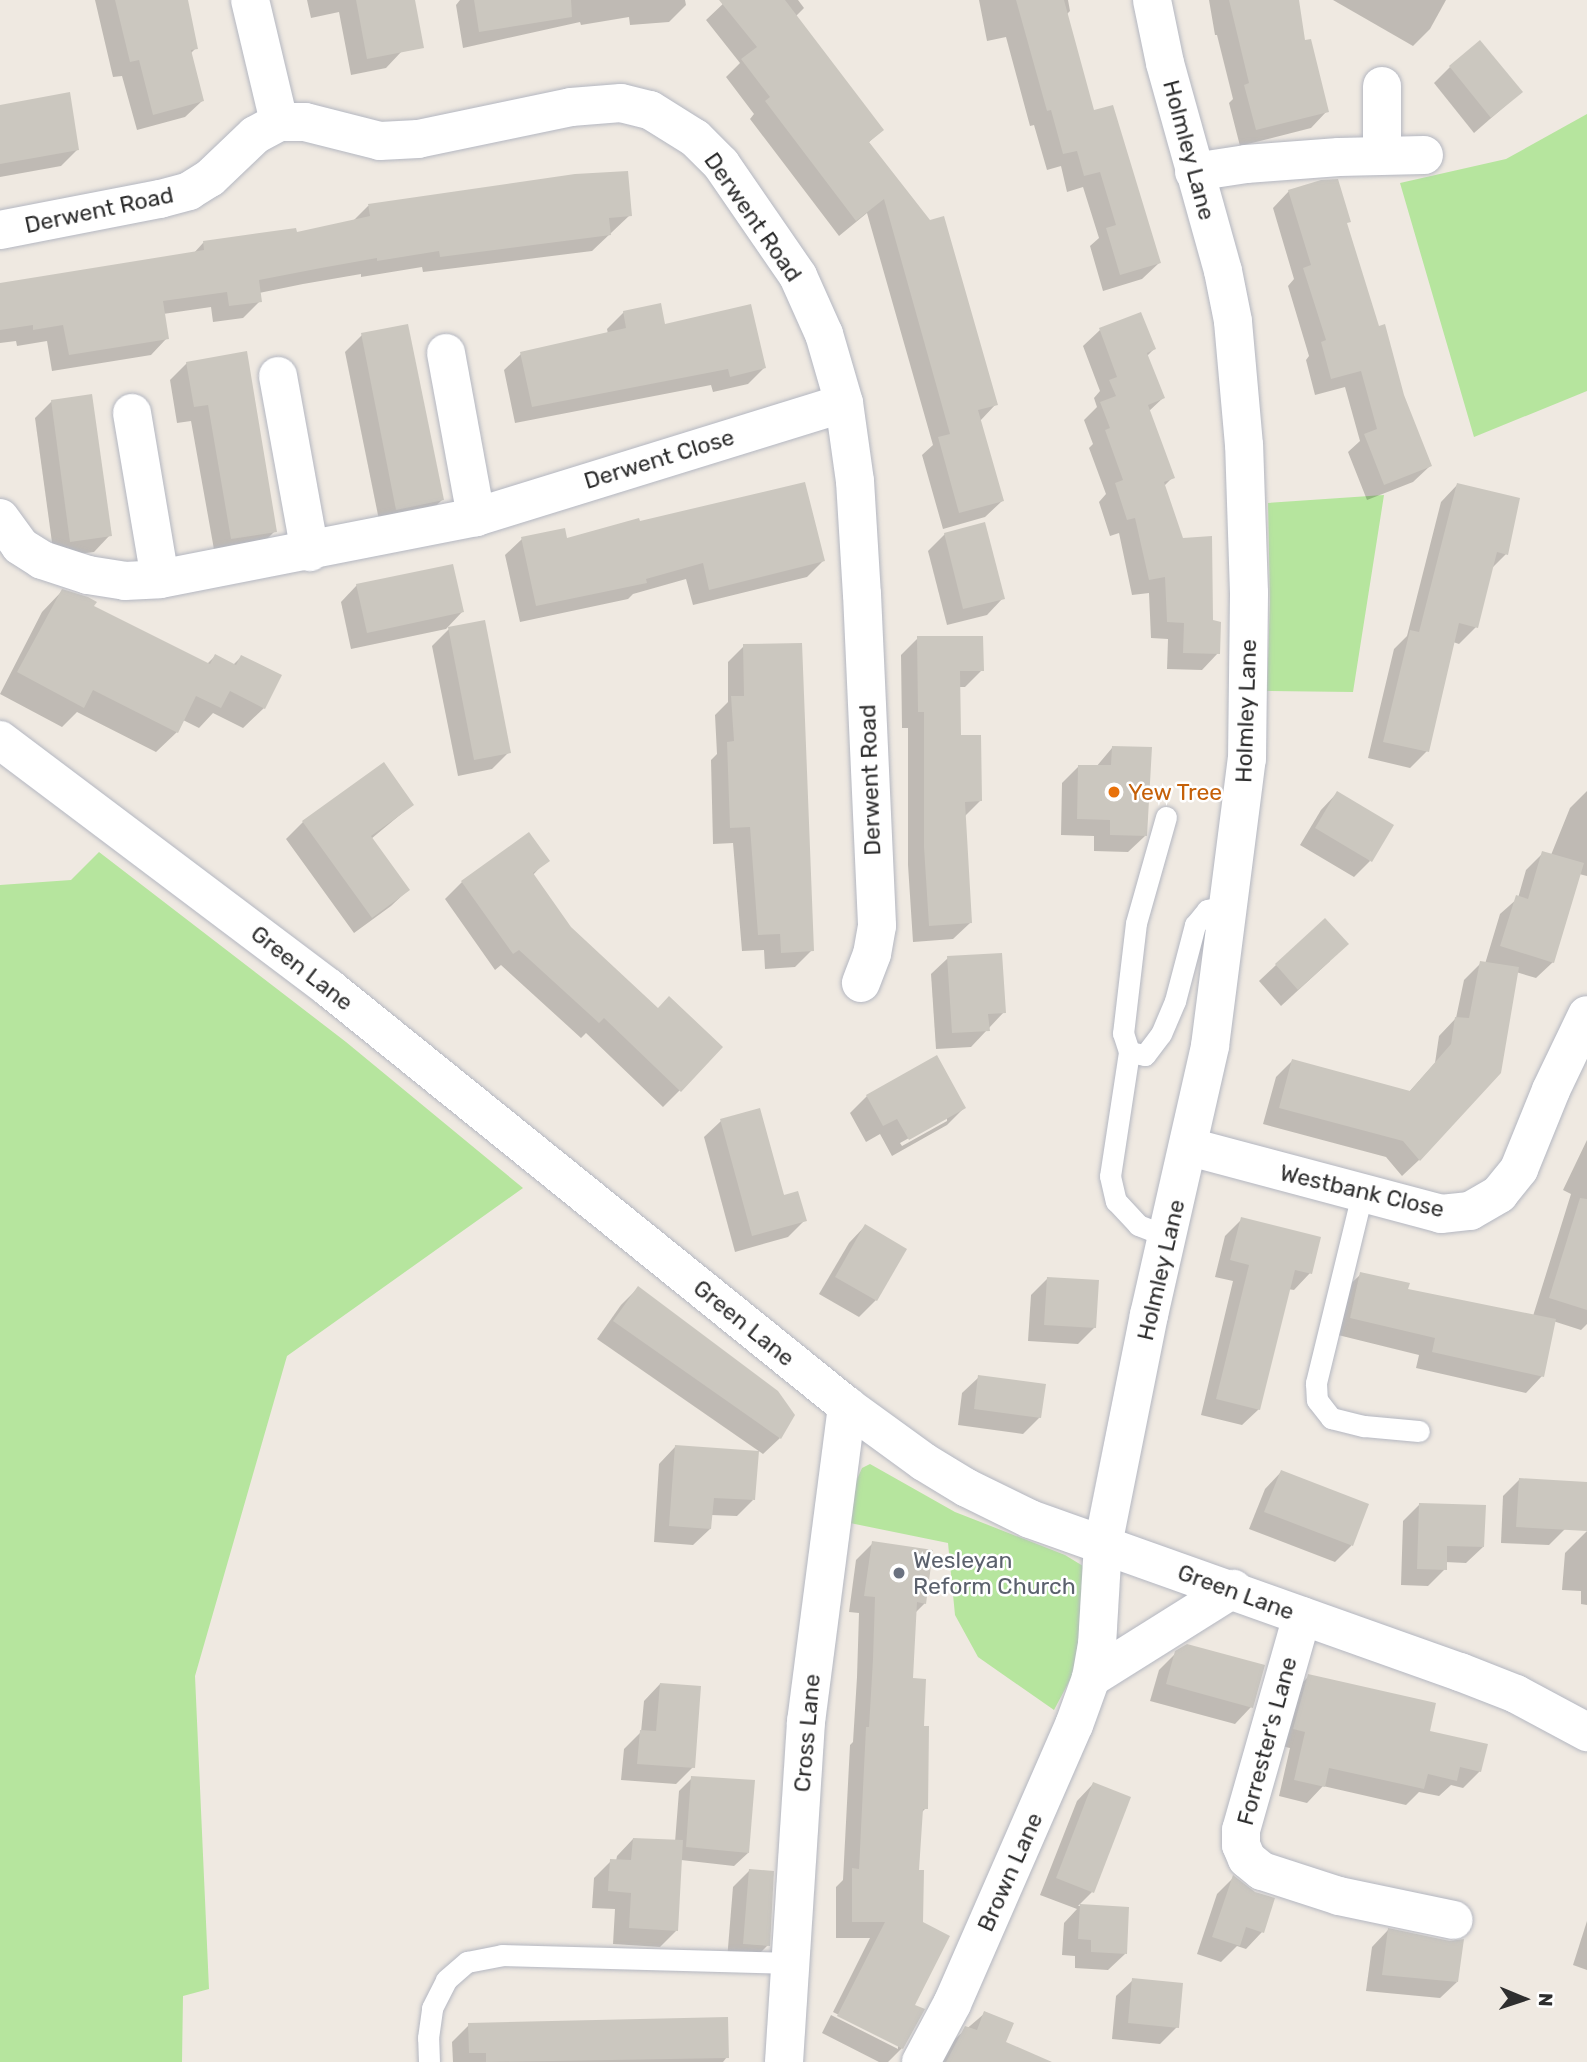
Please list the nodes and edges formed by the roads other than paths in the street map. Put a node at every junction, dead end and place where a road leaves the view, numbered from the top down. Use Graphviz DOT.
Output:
graph roads {
  1 [pos="250,0"];
  2 [pos="1152,0"];
  3 [pos="1382,86"];
  4 [pos="279,122"];
  5 [pos="1382,154"];
  6 [pos="1424,155"];
  7 [pos="1194,172"];
  8 [pos="0,230"];
  9 [pos="446,353"];
  10 [pos="278,376"];
  11 [pos="844,403"];
  12 [pos="132,413"];
  13 [pos="476,517"];
  14 [pos="0,518"];
  15 [pos="310,552"];
  16 [pos="160,579"];
  17 [pos="0,740"];
  18 [pos="1166,817"];
  19 [pos="1230,905"];
  20 [pos="861,983"];
  21 [pos="1587,1015"];
  22 [pos="1129,1052"];
  23 [pos="1190,1147"];
  24 [pos="1362,1194"];
  25 [pos="1168,1237"];
  26 [pos="847,1406"];
  27 [pos="1419,1431"];
  28 [pos="1102,1545"];
  29 [pos="1233,1589"];
  30 [pos="1302,1616"];
  31 [pos="1091,1678"];
  32 [pos="1587,1732"];
  33 [pos="1454,1920"];
  34 [pos="791,1963"];
  35 [pos="429,2062"];
  36 [pos="784,2062"];
  37 [pos="921,2062"];
  1 -- 4 [label="street"];
  2 -- 7 [label="street, Holmley Lane"];
  3 -- 5 [label="street"];
  4 -- 8 [label="street, Derwent Road"];
  4 -- 11 [label="street, Derwent Road"];
  5 -- 6 [label="street"];
  5 -- 7 [label="street"];
  7 -- 19 [label="street, Holmley Lane"];
  9 -- 13 [label="street"];
  10 -- 15 [label="street"];
  11 -- 13 [label="street, Derwent Close"];
  11 -- 20 [label="street, Derwent Road"];
  12 -- 16 [label="street"];
  13 -- 15 [label="street, Derwent Close"];
  14 -- 16 [label="street, Derwent Close"];
  15 -- 16 [label="street, Derwent Close"];
  17 -- 26 [label="street, Green Lane"];
  18 -- 22 [label="lane"];
  19 -- 22 [label="lane"];
  19 -- 23 [label="street, Holmley Lane"];
  21 -- 24 [label="street, Westbank Close"];
  22 -- 25 [label="lane"];
  23 -- 24 [label="street, Westbank Close"];
  23 -- 25 [label="street, Holmley Lane"];
  24 -- 27 [label="lane"];
  25 -- 28 [label="street, Holmley Lane"];
  26 -- 28 [label="street, Green Lane"];
  26 -- 34 [label="street, Cross Lane"];
  28 -- 29 [label="street, Green Lane"];
  28 -- 31 [label="street, Brown Lane"];
  29 -- 30 [label="street, Green Lane"];
  29 -- 31 [label="street"];
  30 -- 32 [label="street, Green Lane"];
  30 -- 33 [label="street, Forrester's Lane"];
  31 -- 37 [label="street, Brown Lane"];
  34 -- 35 [label="lane"];
  34 -- 36 [label="street, Cross Lane"];
}
